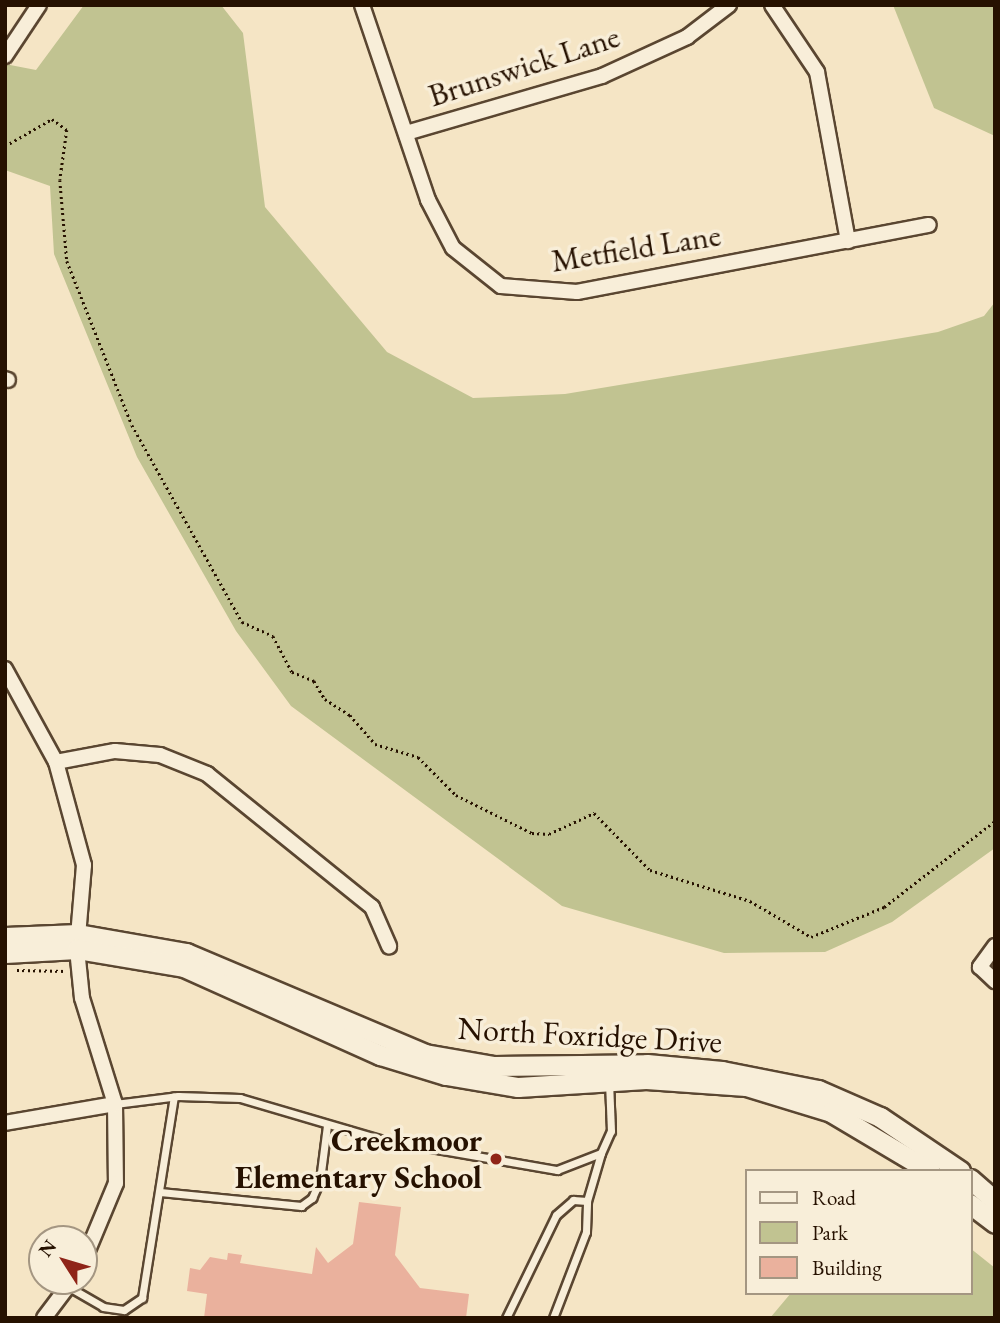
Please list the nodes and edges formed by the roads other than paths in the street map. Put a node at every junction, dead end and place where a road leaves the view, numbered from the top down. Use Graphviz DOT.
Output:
graph roads {
  1 [pos="39,5"];
  2 [pos="362,5"];
  3 [pos="729,5"];
  4 [pos="772,5"];
  5 [pos="5,56"];
  6 [pos="406,133"];
  7 [pos="929,225"];
  8 [pos="848,241"];
  9 [pos="5,669"];
  10 [pos="56,762"];
  11 [pos="5,937"];
  12 [pos="77,941"];
  13 [pos="389,946"];
  14 [pos="995,946"];
  15 [pos="5,953"];
  16 [pos="995,981"];
  17 [pos="608,1075"];
  18 [pos="174,1097"];
  19 [pos="116,1104"];
  20 [pos="5,1123"];
  21 [pos="327,1125"];
  22 [pos="601,1153"];
  23 [pos="927,1169"];
  24 [pos="957,1169"];
  25 [pos="972,1181"];
  26 [pos="160,1192"];
  27 [pos="587,1201"];
  28 [pos="995,1201"];
  29 [pos="972,1205"];
  30 [pos="995,1223"];
  31 [pos="98,1226"];
  32 [pos="62,1295"];
  33 [pos="86,1295"];
  34 [pos="44,1318"];
  35 [pos="506,1318"];
  36 [pos="553,1318"];
  1 -- 5 [label="street"];
  2 -- 6 [label="street, Metfield Lane"];
  3 -- 6 [label="street, Brunswick Lane"];
  4 -- 8 [label="street"];
  6 -- 8 [label="street, Metfield Lane"];
  7 -- 8 [label="street, Metfield Lane"];
  9 -- 10 [label="street"];
  10 -- 12 [label="street"];
  10 -- 13 [label="street"];
  11 -- 12 [label="street, North Foxridge Drive"];
  12 -- 15 [label="street, North Foxridge Drive"];
  12 -- 17 [label="street, North Foxridge Drive"];
  12 -- 19 [label="street"];
  14 -- 16 [label="street"];
  17 -- 22 [label="lane"];
  17 -- 23 [label="street, North Foxridge Drive"];
  17 -- 24 [label="street, North Foxridge Drive"];
  18 -- 19 [label="lane"];
  18 -- 21 [label="lane"];
  18 -- 26 [label="lane"];
  19 -- 20 [label="street"];
  19 -- 31 [label="street"];
  21 -- 22 [label="lane"];
  21 -- 26 [label="lane"];
  22 -- 27 [label="lane"];
  25 -- 28 [label="street"];
  26 -- 33 [label="lane"];
  27 -- 35 [label="lane"];
  27 -- 36 [label="lane"];
  29 -- 30 [label="street"];
  32 -- 34 [label="street"];
}
